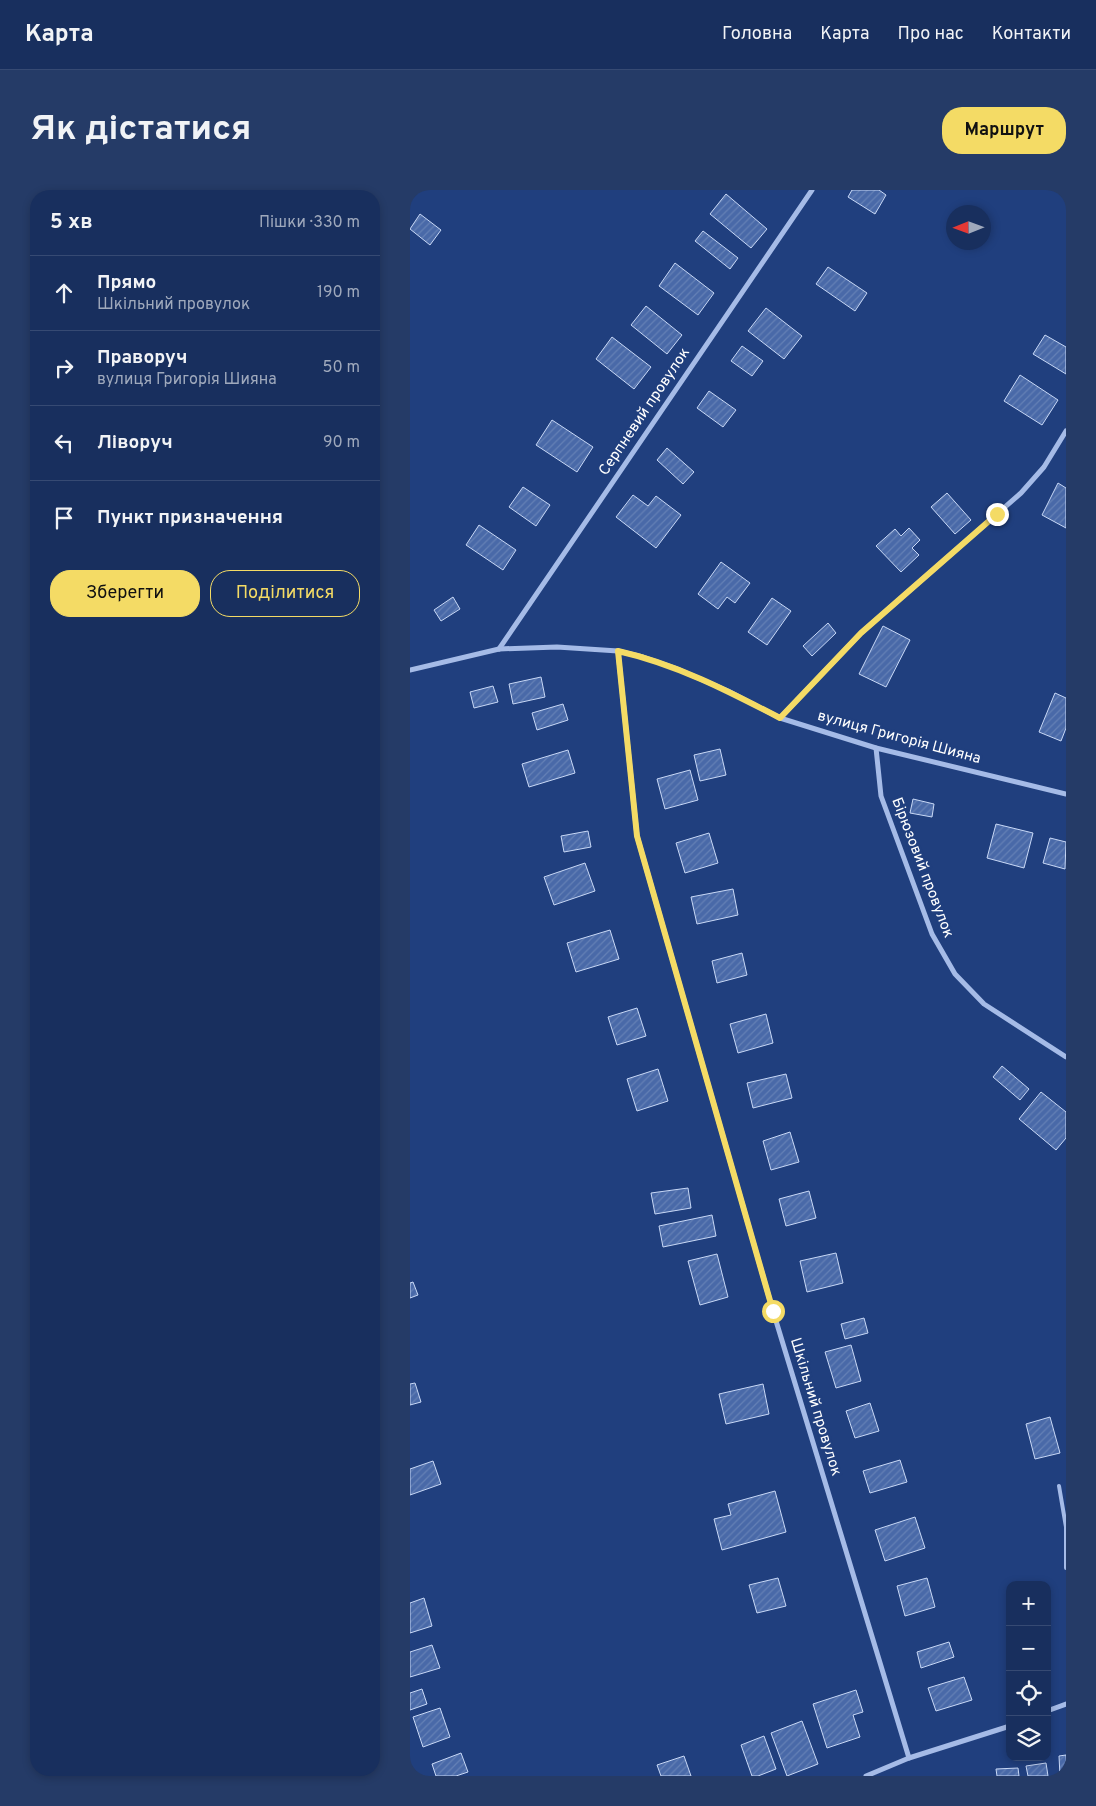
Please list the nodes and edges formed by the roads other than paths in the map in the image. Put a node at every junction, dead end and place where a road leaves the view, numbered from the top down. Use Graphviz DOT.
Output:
graph roads {
  1 [pos="812,190"];
  2 [pos="1066,431"];
  3 [pos="499,649"];
  4 [pos="618,651"];
  5 [pos="410,670"];
  6 [pos="780,718"];
  7 [pos="876,748"];
  8 [pos="1066,794"];
  9 [pos="1066,1057"];
  10 [pos="1059,1486"];
  11 [pos="1066,1568"];
  12 [pos="1066,1704"];
  13 [pos="1051,1710"];
  14 [pos="1006,1727"];
  15 [pos="909,1758"];
  16 [pos="866,1776"];
  1 -- 3 [label="street, Серпневий провулок"];
  2 -- 6 [label="street"];
  3 -- 4 [label="street, вулиця Григорія Шияна"];
  3 -- 5 [label="street, вулиця Григорія Шияна"];
  4 -- 6 [label="street, вулиця Григорія Шияна"];
  4 -- 15 [label="street, Шкільний провулок"];
  6 -- 7 [label="street, вулиця Григорія Шияна"];
  7 -- 8 [label="street, вулиця Григорія Шияна"];
  7 -- 9 [label="street, Бірюзовий провулок"];
  10 -- 11 [label="lane"];
  12 -- 13 [label="street"];
  14 -- 15 [label="street"];
  15 -- 16 [label="street"];
}
